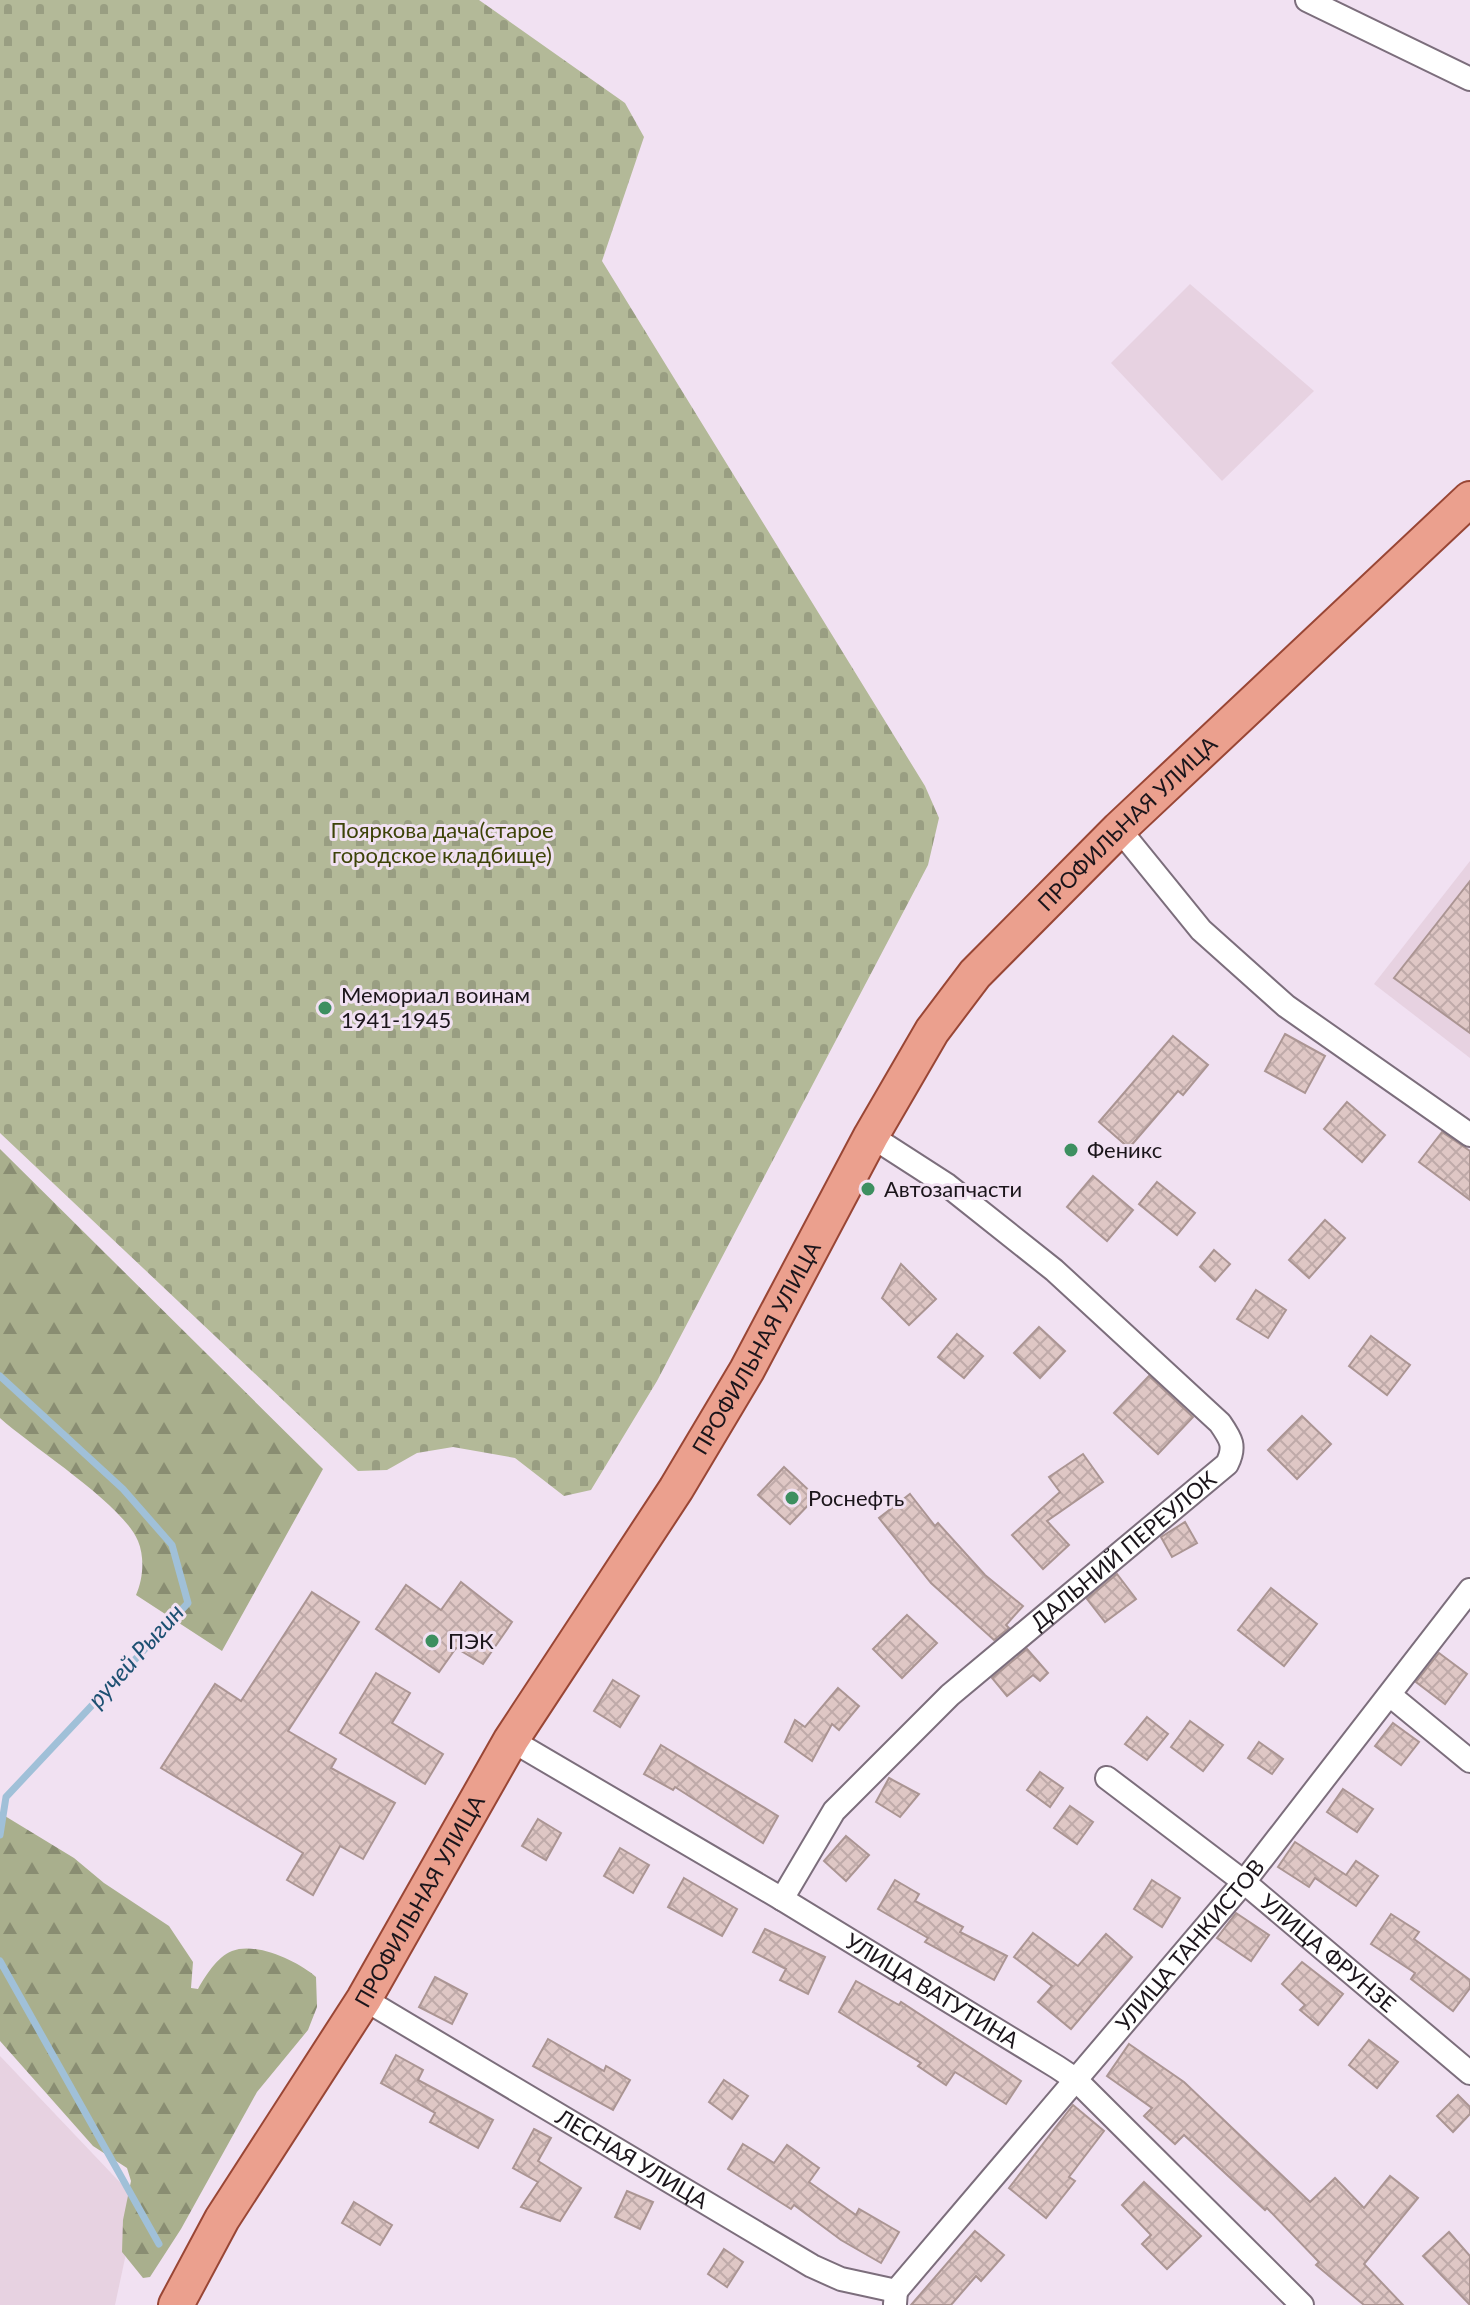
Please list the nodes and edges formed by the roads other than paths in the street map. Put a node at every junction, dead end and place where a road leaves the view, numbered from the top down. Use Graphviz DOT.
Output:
graph roads {
  1 [pos="1307,0"];
  2 [pos="1470,79"];
  3 [pos="1470,499"];
  4 [pos="1119,829"];
  5 [pos="1470,1135"];
  6 [pos="871,1136"];
  7 [pos="1470,1590"];
  8 [pos="1391,1696"];
  9 [pos="511,1740"];
  10 [pos="1470,1761"];
  11 [pos="1107,1778"];
  12 [pos="1244,1882"];
  13 [pos="782,1899"];
  14 [pos="364,1999"];
  15 [pos="1470,2073"];
  16 [pos="1075,2079"];
  17 [pos="896,2298"];
  18 [pos="176,2305"];
  19 [pos="1302,2305"];
  1 -- 2 [label="street"];
  3 -- 4 [label="main road, ПРОФИЛЬНАЯ УЛИЦА"];
  4 -- 5 [label="street"];
  4 -- 6 [label="main road, ПРОФИЛЬНАЯ УЛИЦА"];
  6 -- 9 [label="main road, ПРОФИЛЬНАЯ УЛИЦА"];
  6 -- 13 [label="street, ДАЛЬНИЙ ПЕРЕУЛОК"];
  7 -- 8 [label="street, УЛИЦА ТАНКИСТОВ"];
  8 -- 10 [label="street"];
  8 -- 12 [label="street, УЛИЦА ТАНКИСТОВ"];
  9 -- 13 [label="street, УЛИЦА ВАТУТИНА"];
  9 -- 14 [label="main road, ПРОФИЛЬНАЯ УЛИЦА"];
  11 -- 12 [label="street, УЛИЦА ФРУНЗЕ"];
  12 -- 15 [label="street, УЛИЦА ФРУНЗЕ"];
  12 -- 16 [label="street, УЛИЦА ТАНКИСТОВ"];
  13 -- 16 [label="street, УЛИЦА ВАТУТИНА"];
  14 -- 17 [label="street, ЛЕСНАЯ УЛИЦА"];
  14 -- 18 [label="main road, ПРОФИЛЬНАЯ УЛИЦА"];
  16 -- 17 [label="street, УЛИЦА ТАНКИСТОВ"];
  16 -- 19 [label="street, УЛИЦА ВАТУТИНА"];
}
